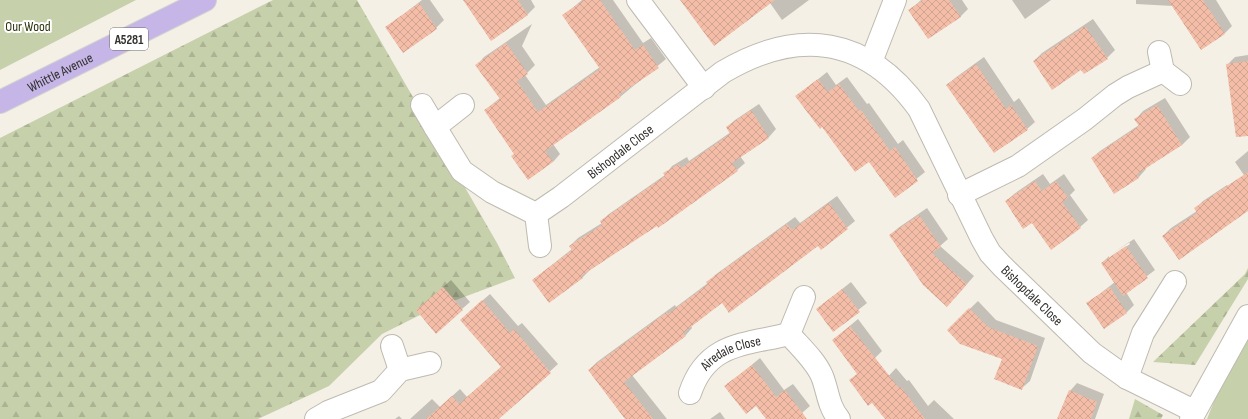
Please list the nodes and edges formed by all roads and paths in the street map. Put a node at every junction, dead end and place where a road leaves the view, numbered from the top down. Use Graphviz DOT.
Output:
graph roads {
  1 [pos="205,0"];
  2 [pos="638,0"];
  3 [pos="895,0"];
  4 [pos="871,62"];
  5 [pos="1180,84"];
  6 [pos="704,88"];
  7 [pos="0,102"];
  8 [pos="422,105"];
  9 [pos="463,105"];
  10 [pos="435,127"];
  11 [pos="959,195"];
  12 [pos="536,214"];
  13 [pos="540,246"];
  14 [pos="1175,282"];
  15 [pos="804,297"];
  16 [pos="1248,316"];
  17 [pos="789,334"];
  18 [pos="392,346"];
  19 [pos="430,364"];
  20 [pos="400,370"];
  21 [pos="1127,378"];
  22 [pos="691,393"];
  23 [pos="1192,415"];
  24 [pos="316,419"];
  25 [pos="839,419"];
  1 -- 7 [label="main road, Whittle Avenue / A5281"];
  2 -- 6 [label="street"];
  3 -- 4 [label="street"];
  4 -- 6 [label="street, Bishopdale Close"];
  4 -- 11 [label="street, Bishopdale Close"];
  5 -- 11 [label="street"];
  6 -- 12 [label="street, Bishopdale Close"];
  8 -- 10 [label="street"];
  9 -- 10 [label="street"];
  10 -- 12 [label="street"];
  11 -- 21 [label="street, Bishopdale Close"];
  12 -- 13 [label="street"];
  14 -- 21 [label="street"];
  15 -- 17 [label="street"];
  16 -- 23 [label="street"];
  17 -- 22 [label="street, Airedale Close"];
  17 -- 25 [label="street"];
  18 -- 20 [label="street"];
  19 -- 20 [label="street"];
  20 -- 24 [label="street"];
  21 -- 23 [label="street, Bishopdale Close"];
}
